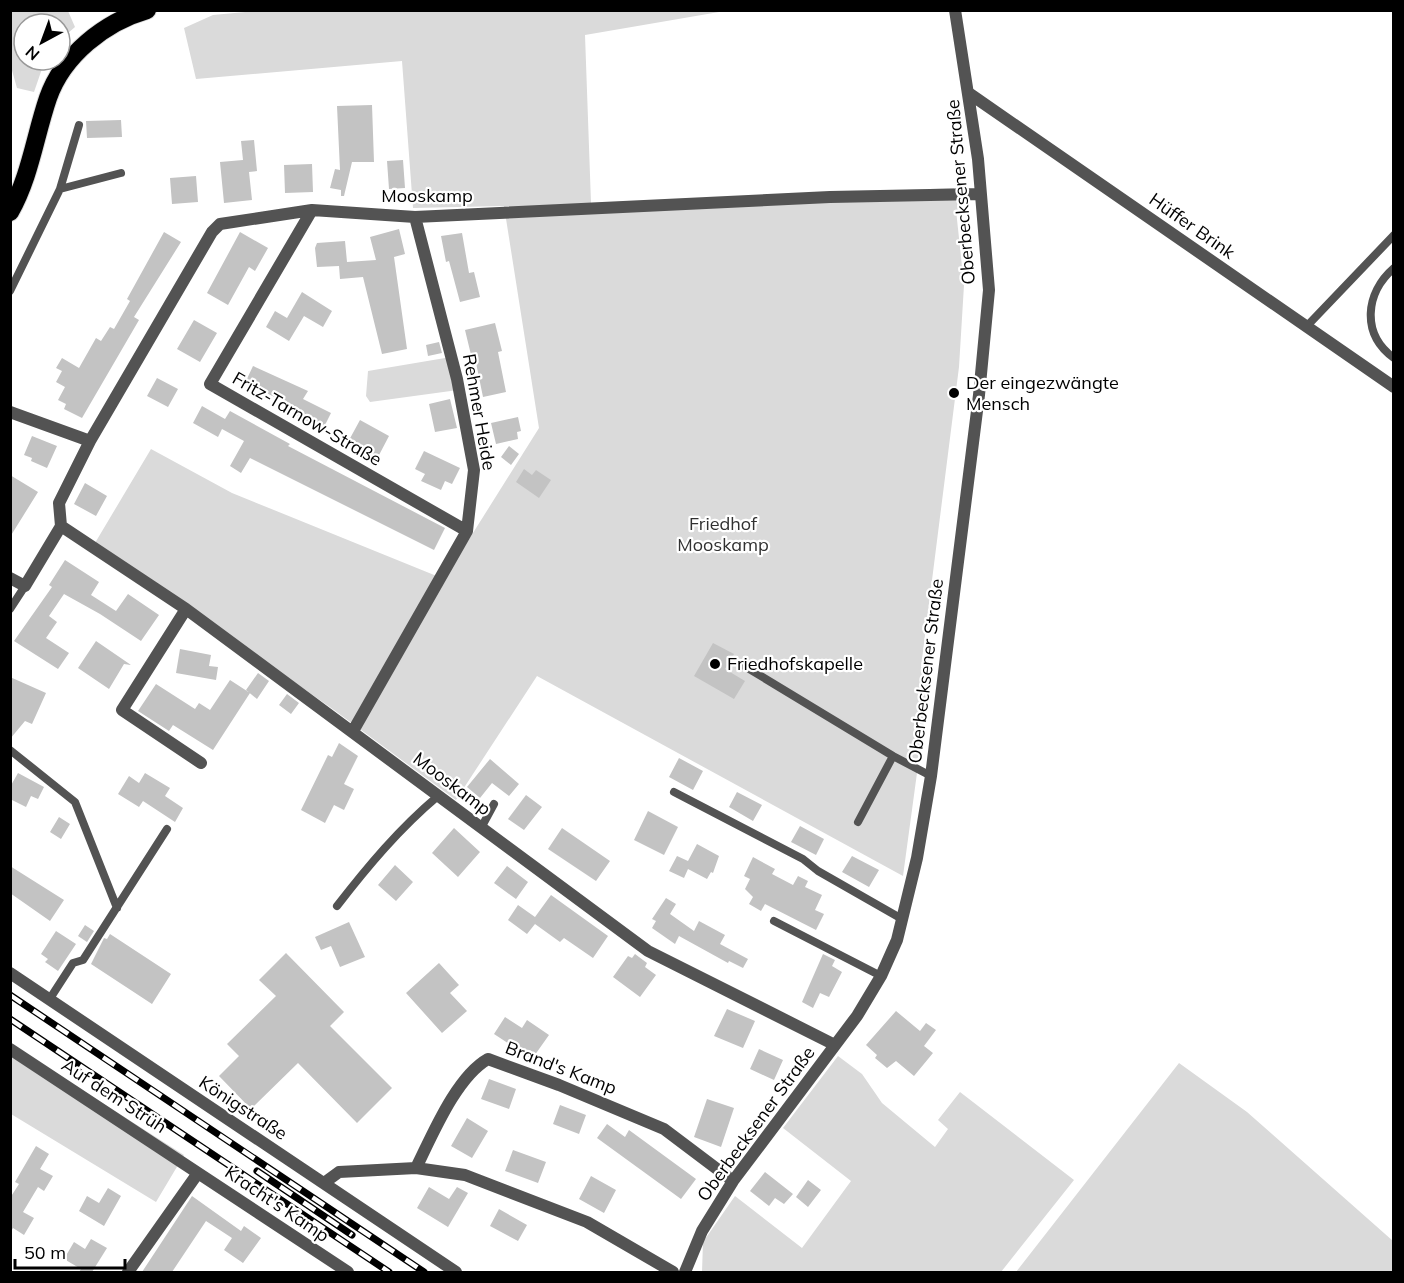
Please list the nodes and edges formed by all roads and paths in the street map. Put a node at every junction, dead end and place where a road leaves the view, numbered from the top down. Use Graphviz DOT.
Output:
graph roads {
  1 [pos="147,10"];
  2 [pos="955,10"];
  3 [pos="970,94"];
  4 [pos="79,125"];
  5 [pos="121,173"];
  6 [pos="60,189"];
  7 [pos="980,194"];
  8 [pos="312,210"];
  9 [pos="10,212"];
  10 [pos="415,217"];
  11 [pos="1394,235"];
  12 [pos="1394,267"];
  13 [pos="10,291"];
  14 [pos="1306,327"];
  15 [pos="1394,358"];
  16 [pos="1394,387"];
  17 [pos="10,412"];
  18 [pos="90,441"];
  19 [pos="61,526"];
  20 [pos="467,531"];
  21 [pos="10,578"];
  22 [pos="25,586"];
  23 [pos="10,609"];
  24 [pos="186,609"];
  25 [pos="741,664"];
  26 [pos="353,731"];
  27 [pos="10,750"];
  28 [pos="893,756"];
  29 [pos="201,763"];
  30 [pos="931,776"];
  31 [pos="674,792"];
  32 [pos="438,796"];
  33 [pos="494,804"];
  34 [pos="858,822"];
  35 [pos="481,828"];
  36 [pos="167,829"];
  37 [pos="337,906"];
  38 [pos="117,908"];
  39 [pos="902,919"];
  40 [pos="774,921"];
  41 [pos="10,973"];
  42 [pos="880,976"];
  43 [pos="49,1000"];
  44 [pos="835,1045"];
  45 [pos="10,1049"];
  46 [pos="416,1168"];
  47 [pos="198,1173"];
  48 [pos="733,1182"];
  49 [pos="324,1183"];
  50 [pos="128,1272"];
  51 [pos="348,1272"];
  52 [pos="456,1272"];
  53 [pos="673,1272"];
  54 [pos="685,1272"];
  1 -- 9 [label="highway"];
  2 -- 3 [label="street, Oberbecksener Straße"];
  3 -- 7 [label="street, Oberbecksener Straße"];
  3 -- 14 [label="street, Hüffer Brink"];
  4 -- 6 [label="lane"];
  5 -- 6 [label="lane"];
  6 -- 13 [label="lane"];
  7 -- 10 [label="street, Mooskamp"];
  7 -- 30 [label="street, Oberbecksener Straße"];
  8 -- 10 [label="street, Mooskamp"];
  8 -- 18 [label="street, Mooskamp"];
  8 -- 20 [label="street, Fritz-Tarnow-Straße"];
  10 -- 20 [label="street, Rehmer Heide"];
  11 -- 14 [label="lane"];
  12 -- 15 [label="lane"];
  14 -- 16 [label="street, Hüffer Brink"];
  17 -- 18 [label="street"];
  18 -- 19 [label="street, Mooskamp"];
  19 -- 22 [label="street, Mooskamp"];
  19 -- 24 [label="street, Mooskamp"];
  20 -- 26 [label="street, Rehmer Heide"];
  21 -- 22 [label="street"];
  22 -- 23 [label="lane, Mooskamp"];
  24 -- 26 [label="street, Mooskamp"];
  24 -- 29 [label="street"];
  25 -- 28 [label="lane"];
  26 -- 32 [label="street, Mooskamp"];
  27 -- 38 [label="lane"];
  28 -- 30 [label="lane"];
  28 -- 34 [label="lane"];
  30 -- 39 [label="street, Oberbecksener Straße"];
  31 -- 39 [label="lane"];
  32 -- 35 [label="street, Mooskamp"];
  32 -- 37 [label="lane"];
  33 -- 35 [label="lane"];
  35 -- 44 [label="street, Mooskamp"];
  36 -- 38 [label="lane"];
  38 -- 43 [label="lane"];
  39 -- 42 [label="street, Oberbecksener Straße"];
  40 -- 42 [label="lane"];
  41 -- 43 [label="street, Königstraße"];
  42 -- 44 [label="street, Oberbecksener Straße"];
  43 -- 49 [label="street, Königstraße"];
  44 -- 48 [label="street, Oberbecksener Straße"];
  45 -- 47 [label="street, Auf dem Strüh"];
  46 -- 48 [label="street, Brand's Kamp"];
  46 -- 49 [label="street"];
  46 -- 53 [label="street"];
  47 -- 50 [label="street, Kracht's Kamp"];
  47 -- 51 [label="street, Kracht's Kamp"];
  48 -- 54 [label="street, Oberbecksener Straße"];
  49 -- 52 [label="street, Königstraße"];
}
